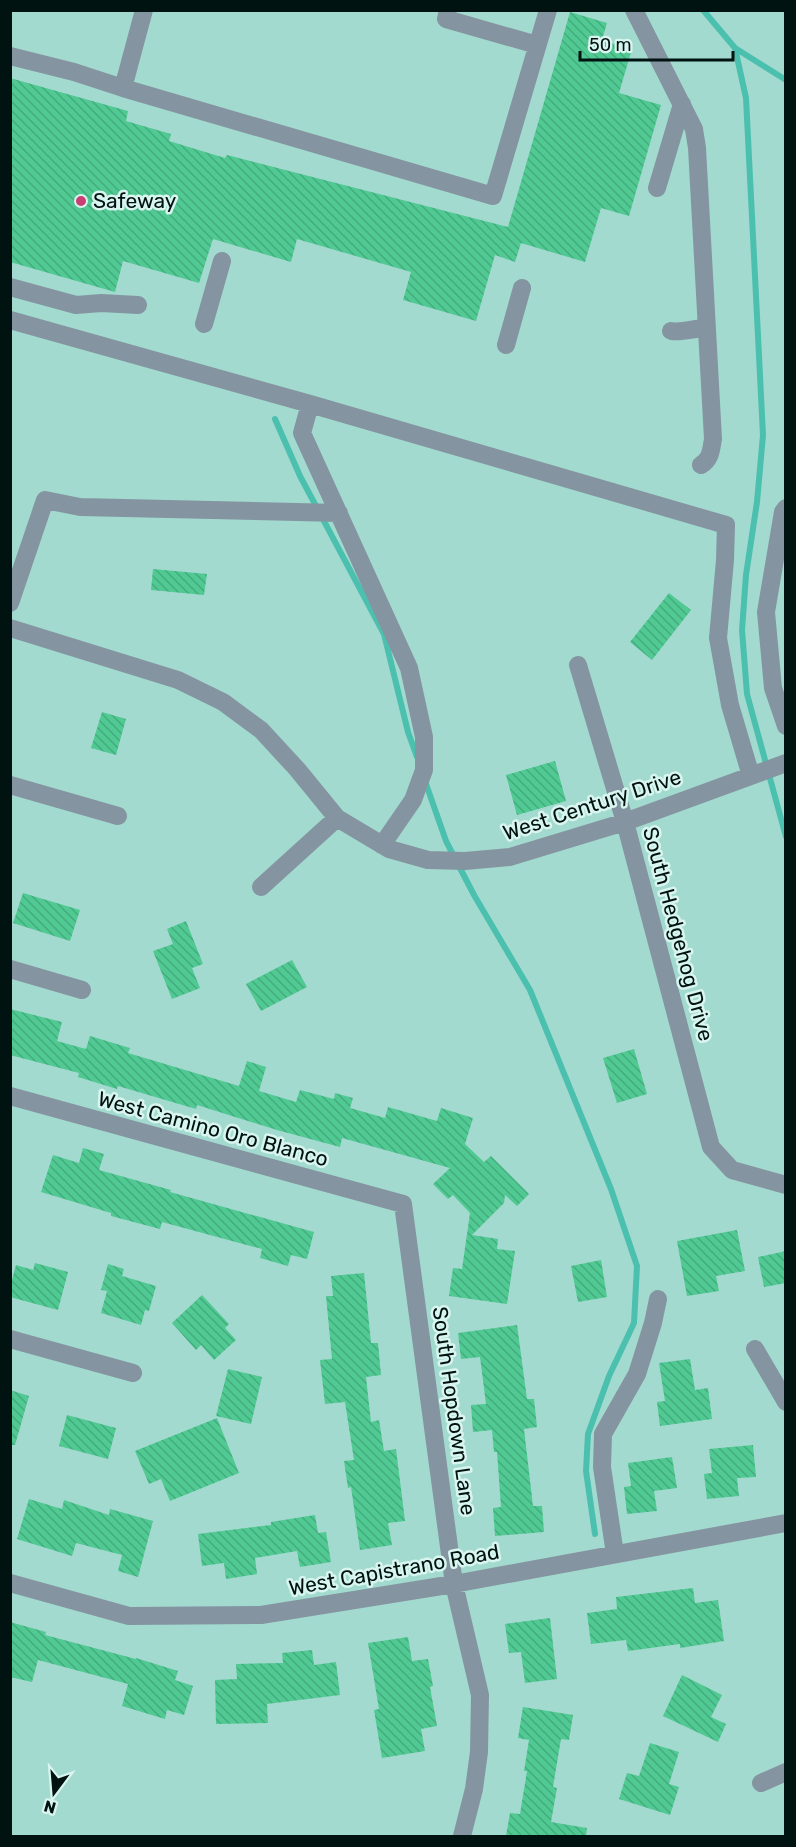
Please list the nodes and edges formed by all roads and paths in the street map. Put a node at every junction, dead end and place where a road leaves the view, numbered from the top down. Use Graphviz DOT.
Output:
graph roads {
  1 [pos="144,10"];
  2 [pos="548,10"];
  3 [pos="634,10"];
  4 [pos="447,15"];
  5 [pos="537,45"];
  6 [pos="10,56"];
  7 [pos="123,88"];
  8 [pos="682,104"];
  9 [pos="657,188"];
  10 [pos="222,261"];
  11 [pos="10,287"];
  12 [pos="522,288"];
  13 [pos="138,305"];
  14 [pos="10,320"];
  15 [pos="204,324"];
  16 [pos="706,328"];
  17 [pos="671,331"];
  18 [pos="506,345"];
  19 [pos="310,404"];
  20 [pos="701,465"];
  21 [pos="786,508"];
  22 [pos="339,513"];
  23 [pos="10,603"];
  24 [pos="10,628"];
  25 [pos="578,664"];
  26 [pos="786,726"];
  27 [pos="786,763"];
  28 [pos="751,776"];
  29 [pos="10,785"];
  30 [pos="118,816"];
  31 [pos="337,818"];
  32 [pos="625,822"];
  33 [pos="382,845"];
  34 [pos="261,887"];
  35 [pos="10,969"];
  36 [pos="82,990"];
  37 [pos="10,1096"];
  38 [pos="786,1185"];
  39 [pos="403,1204"];
  40 [pos="658,1299"];
  41 [pos="10,1339"];
  42 [pos="755,1349"];
  43 [pos="133,1373"];
  44 [pos="786,1402"];
  45 [pos="786,1523"];
  46 [pos="615,1554"];
  47 [pos="10,1583"];
  48 [pos="454,1584"];
  49 [pos="786,1772"];
  50 [pos="761,1783"];
  51 [pos="462,1836"];
  1 -- 7 [label="street"];
  2 -- 5 [label="street"];
  3 -- 8 [label="street"];
  4 -- 5 [label="street"];
  5 -- 7 [label="street"];
  6 -- 7 [label="street"];
  8 -- 9 [label="street"];
  8 -- 16 [label="street"];
  10 -- 15 [label="street"];
  11 -- 13 [label="street"];
  12 -- 18 [label="street"];
  14 -- 19 [label="street"];
  16 -- 17 [label="street"];
  16 -- 20 [label="street"];
  19 -- 22 [label="street"];
  19 -- 28 [label="street"];
  21 -- 26 [label="street"];
  22 -- 23 [label="street"];
  22 -- 33 [label="street"];
  24 -- 31 [label="street, West Century Drive"];
  25 -- 32 [label="street, South Hedgehog Drive"];
  27 -- 28 [label="street, West Century Drive"];
  28 -- 32 [label="street, West Century Drive"];
  29 -- 30 [label="street"];
  31 -- 33 [label="street, West Century Drive"];
  31 -- 34 [label="street"];
  32 -- 33 [label="street, West Century Drive"];
  32 -- 38 [label="street, South Hedgehog Drive"];
  35 -- 36 [label="street"];
  37 -- 39 [label="street, West Camino Oro Blanco"];
  39 -- 48 [label="street, South Hopdown Lane"];
  40 -- 46 [label="street"];
  41 -- 43 [label="street"];
  42 -- 44 [label="street"];
  45 -- 46 [label="street, West Capistrano Road"];
  46 -- 48 [label="street, West Capistrano Road"];
  47 -- 48 [label="street, West Capistrano Road"];
  48 -- 51 [label="street, South Hopdown Lane"];
  49 -- 50 [label="street"];
}
